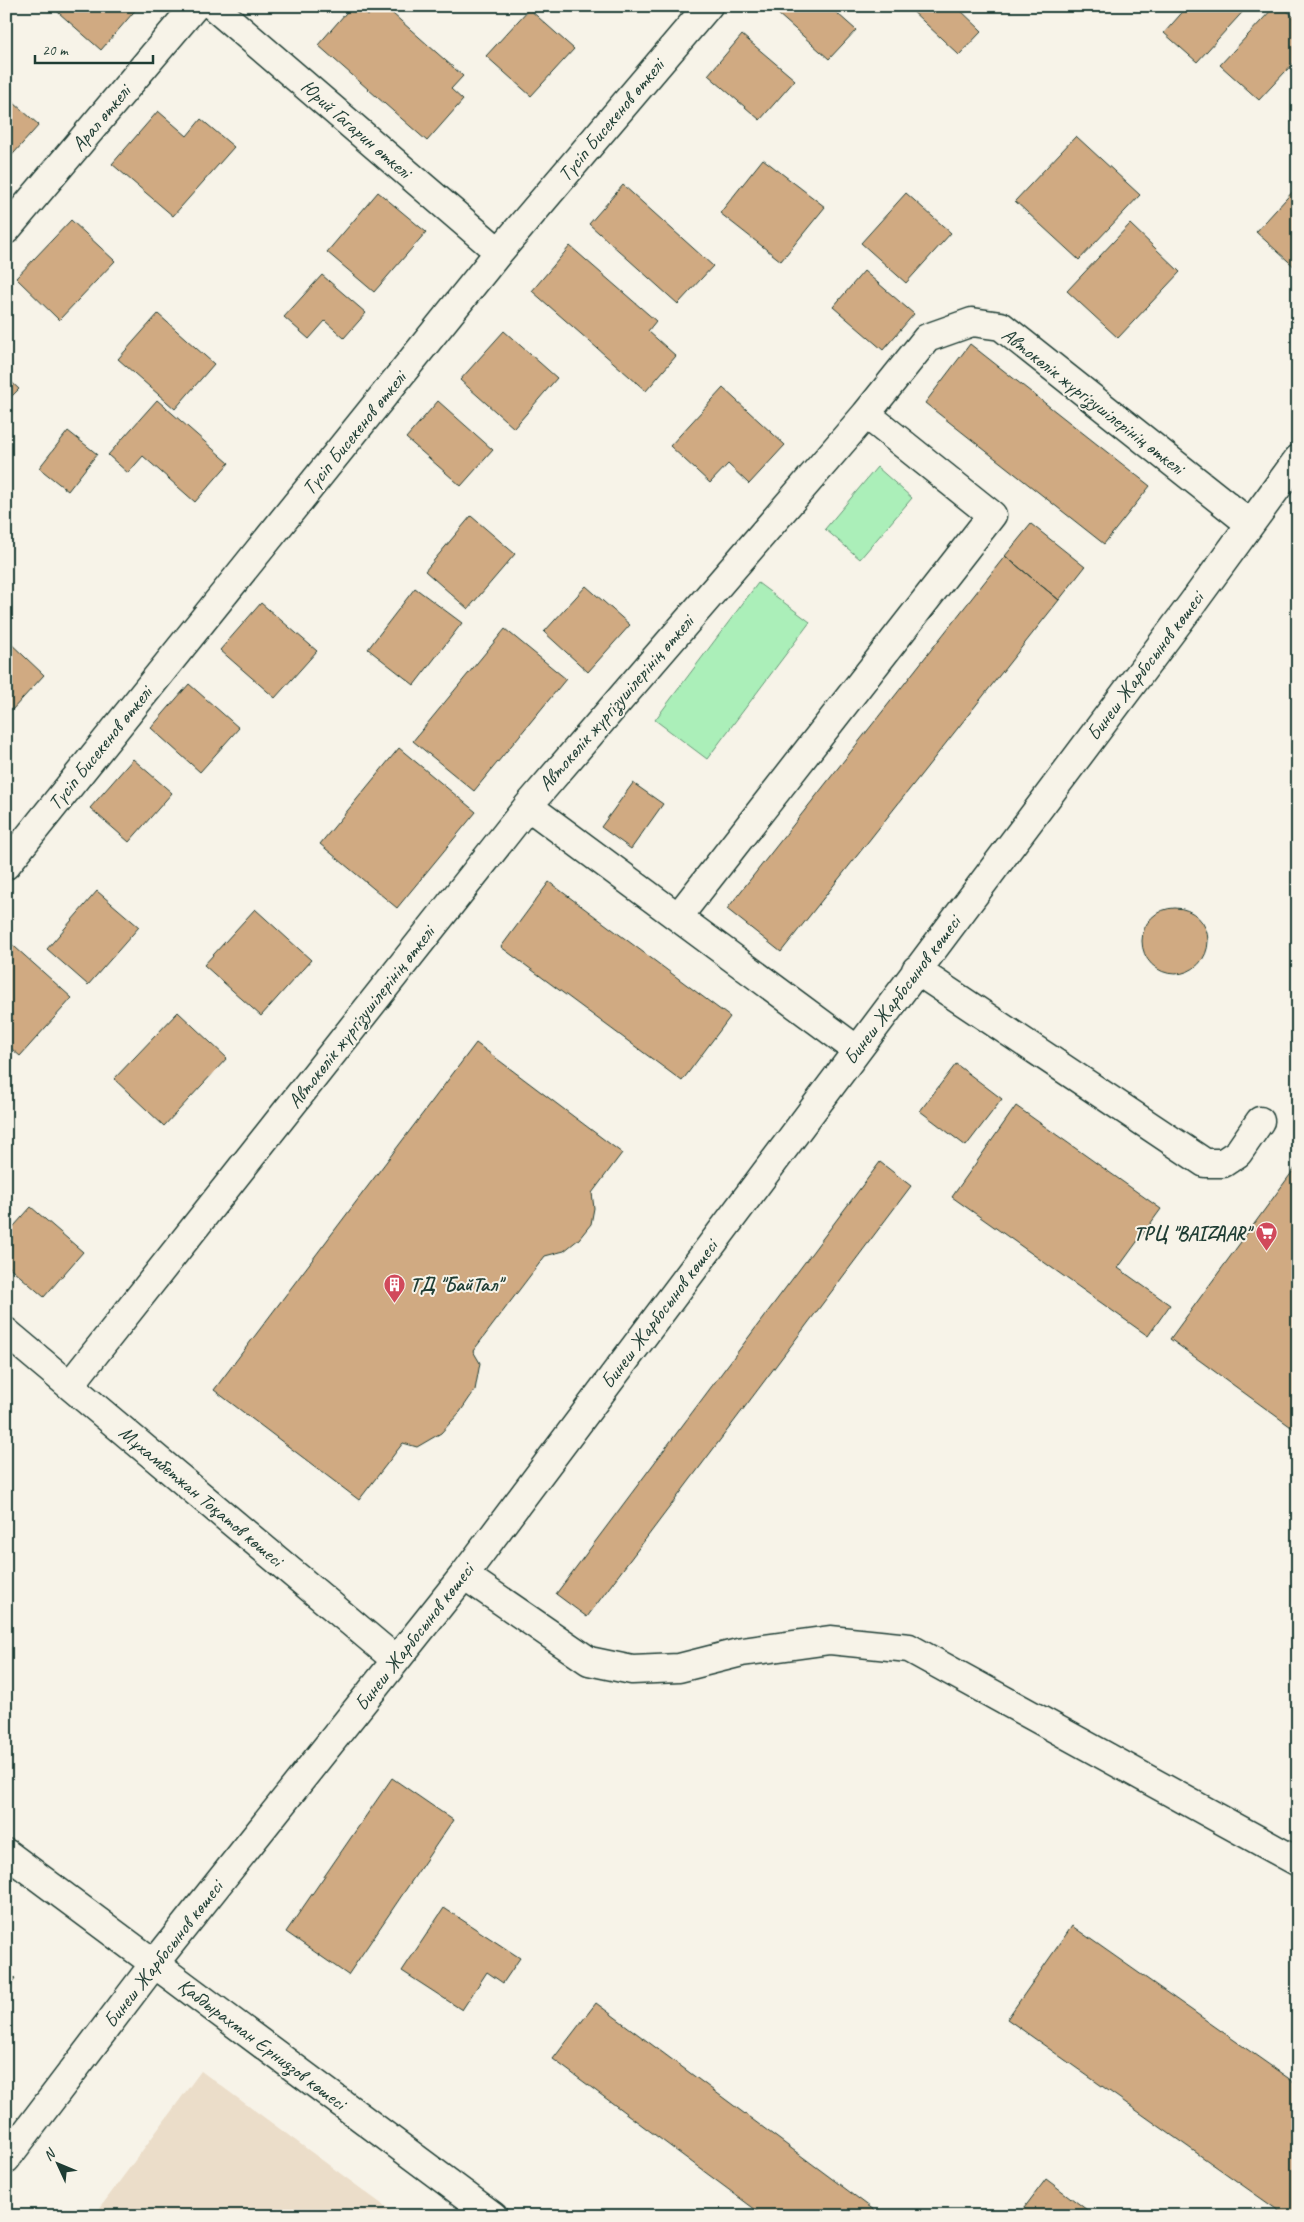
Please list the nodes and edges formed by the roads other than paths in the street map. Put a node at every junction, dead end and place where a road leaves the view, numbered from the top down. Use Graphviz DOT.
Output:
graph roads {
  1 [pos="195,6"];
  2 [pos="213,6"];
  3 [pos="708,6"];
  4 [pos="6,230"];
  5 [pos="499,252"];
  6 [pos="866,414"];
  7 [pos="1298,459"];
  8 [pos="1249,523"];
  9 [pos="528,806"];
  10 [pos="6,865"];
  11 [pos="678,918"];
  12 [pos="916,970"];
  13 [pos="856,1050"];
  14 [pos="1260,1121"];
  15 [pos="6,1332"];
  16 [pos="70,1384"];
  17 [pos="464,1575"];
  18 [pos="396,1660"];
  19 [pos="6,1853"];
  20 [pos="1298,1862"];
  21 [pos="154,1964"];
  22 [pos="6,2159"];
  23 [pos="493,2216"];
  1 -- 4 [label="street, Арал өткелі"];
  2 -- 5 [label="street, Юрий Гагарин өткелі"];
  3 -- 5 [label="street, Түсіп Бисекенов өткелі"];
  5 -- 10 [label="street, Түсіп Бисекенов өткелі"];
  6 -- 8 [label="street, Автокөлік жүргізушілерінің өткелі"];
  6 -- 9 [label="street, Автокөлік жүргізушілерінің өткелі"];
  6 -- 11 [label="street"];
  7 -- 8 [label="street, Бинеш Жарбосынов көшесі"];
  8 -- 12 [label="street, Бинеш Жарбосынов көшесі"];
  9 -- 11 [label="street"];
  9 -- 16 [label="street, Автокөлік жүргізушілерінің өткелі"];
  11 -- 13 [label="street"];
  12 -- 13 [label="street, Бинеш Жарбосынов көшесі"];
  12 -- 14 [label="street"];
  13 -- 17 [label="street, Бинеш Жарбосынов көшесі"];
  15 -- 16 [label="street, Мұхамбетжан Тоқатов көшесі"];
  16 -- 18 [label="street, Мұхамбетжан Тоқатов көшесі"];
  17 -- 18 [label="street, Бинеш Жарбосынов көшесі"];
  17 -- 20 [label="street"];
  18 -- 21 [label="street, Бинеш Жарбосынов көшесі"];
  19 -- 21 [label="street, Қабдырахман Ерниязов көшесі"];
  21 -- 22 [label="street, Бинеш Жарбосынов көшесі"];
  21 -- 23 [label="street, Қабдырахман Ерниязов көшесі"];
}
